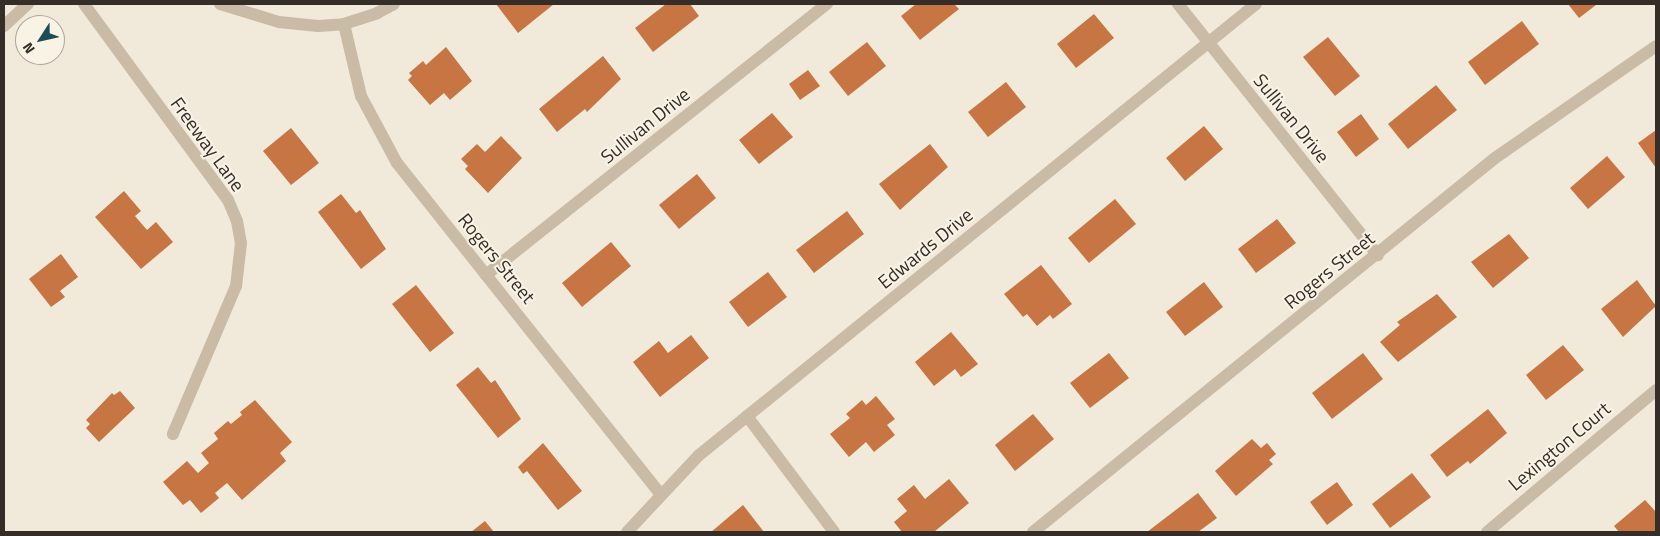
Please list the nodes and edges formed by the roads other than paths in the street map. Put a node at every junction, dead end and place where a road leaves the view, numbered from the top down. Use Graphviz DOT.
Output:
graph roads {
  1 [pos="28,4"];
  2 [pos="84,4"];
  3 [pos="220,4"];
  4 [pos="394,4"];
  5 [pos="827,4"];
  6 [pos="1178,4"];
  7 [pos="1256,4"];
  8 [pos="344,24"];
  9 [pos="4,26"];
  10 [pos="1207,42"];
  11 [pos="1656,46"];
  12 [pos="1378,255"];
  13 [pos="486,275"];
  14 [pos="1656,390"];
  15 [pos="747,416"];
  16 [pos="173,434"];
  17 [pos="660,494"];
  18 [pos="627,532"];
  19 [pos="834,532"];
  20 [pos="1032,532"];
  21 [pos="1486,532"];
  1 -- 9 [label="street"];
  2 -- 16 [label="street, Freeway Lane"];
  3 -- 8 [label="street"];
  4 -- 8 [label="street"];
  5 -- 13 [label="street, Sullivan Drive"];
  6 -- 10 [label="street, Sullivan Drive"];
  7 -- 10 [label="street, Edwards Drive"];
  8 -- 13 [label="street, Rogers Street"];
  10 -- 12 [label="street, Sullivan Drive"];
  10 -- 15 [label="street, Edwards Drive"];
  11 -- 12 [label="street, Rogers Street"];
  12 -- 20 [label="street, Rogers Street"];
  13 -- 17 [label="street, Rogers Street"];
  14 -- 21 [label="street, Lexington Court"];
  15 -- 17 [label="street, Edwards Drive"];
  15 -- 19 [label="street"];
  17 -- 18 [label="street, Edwards Drive"];
}
